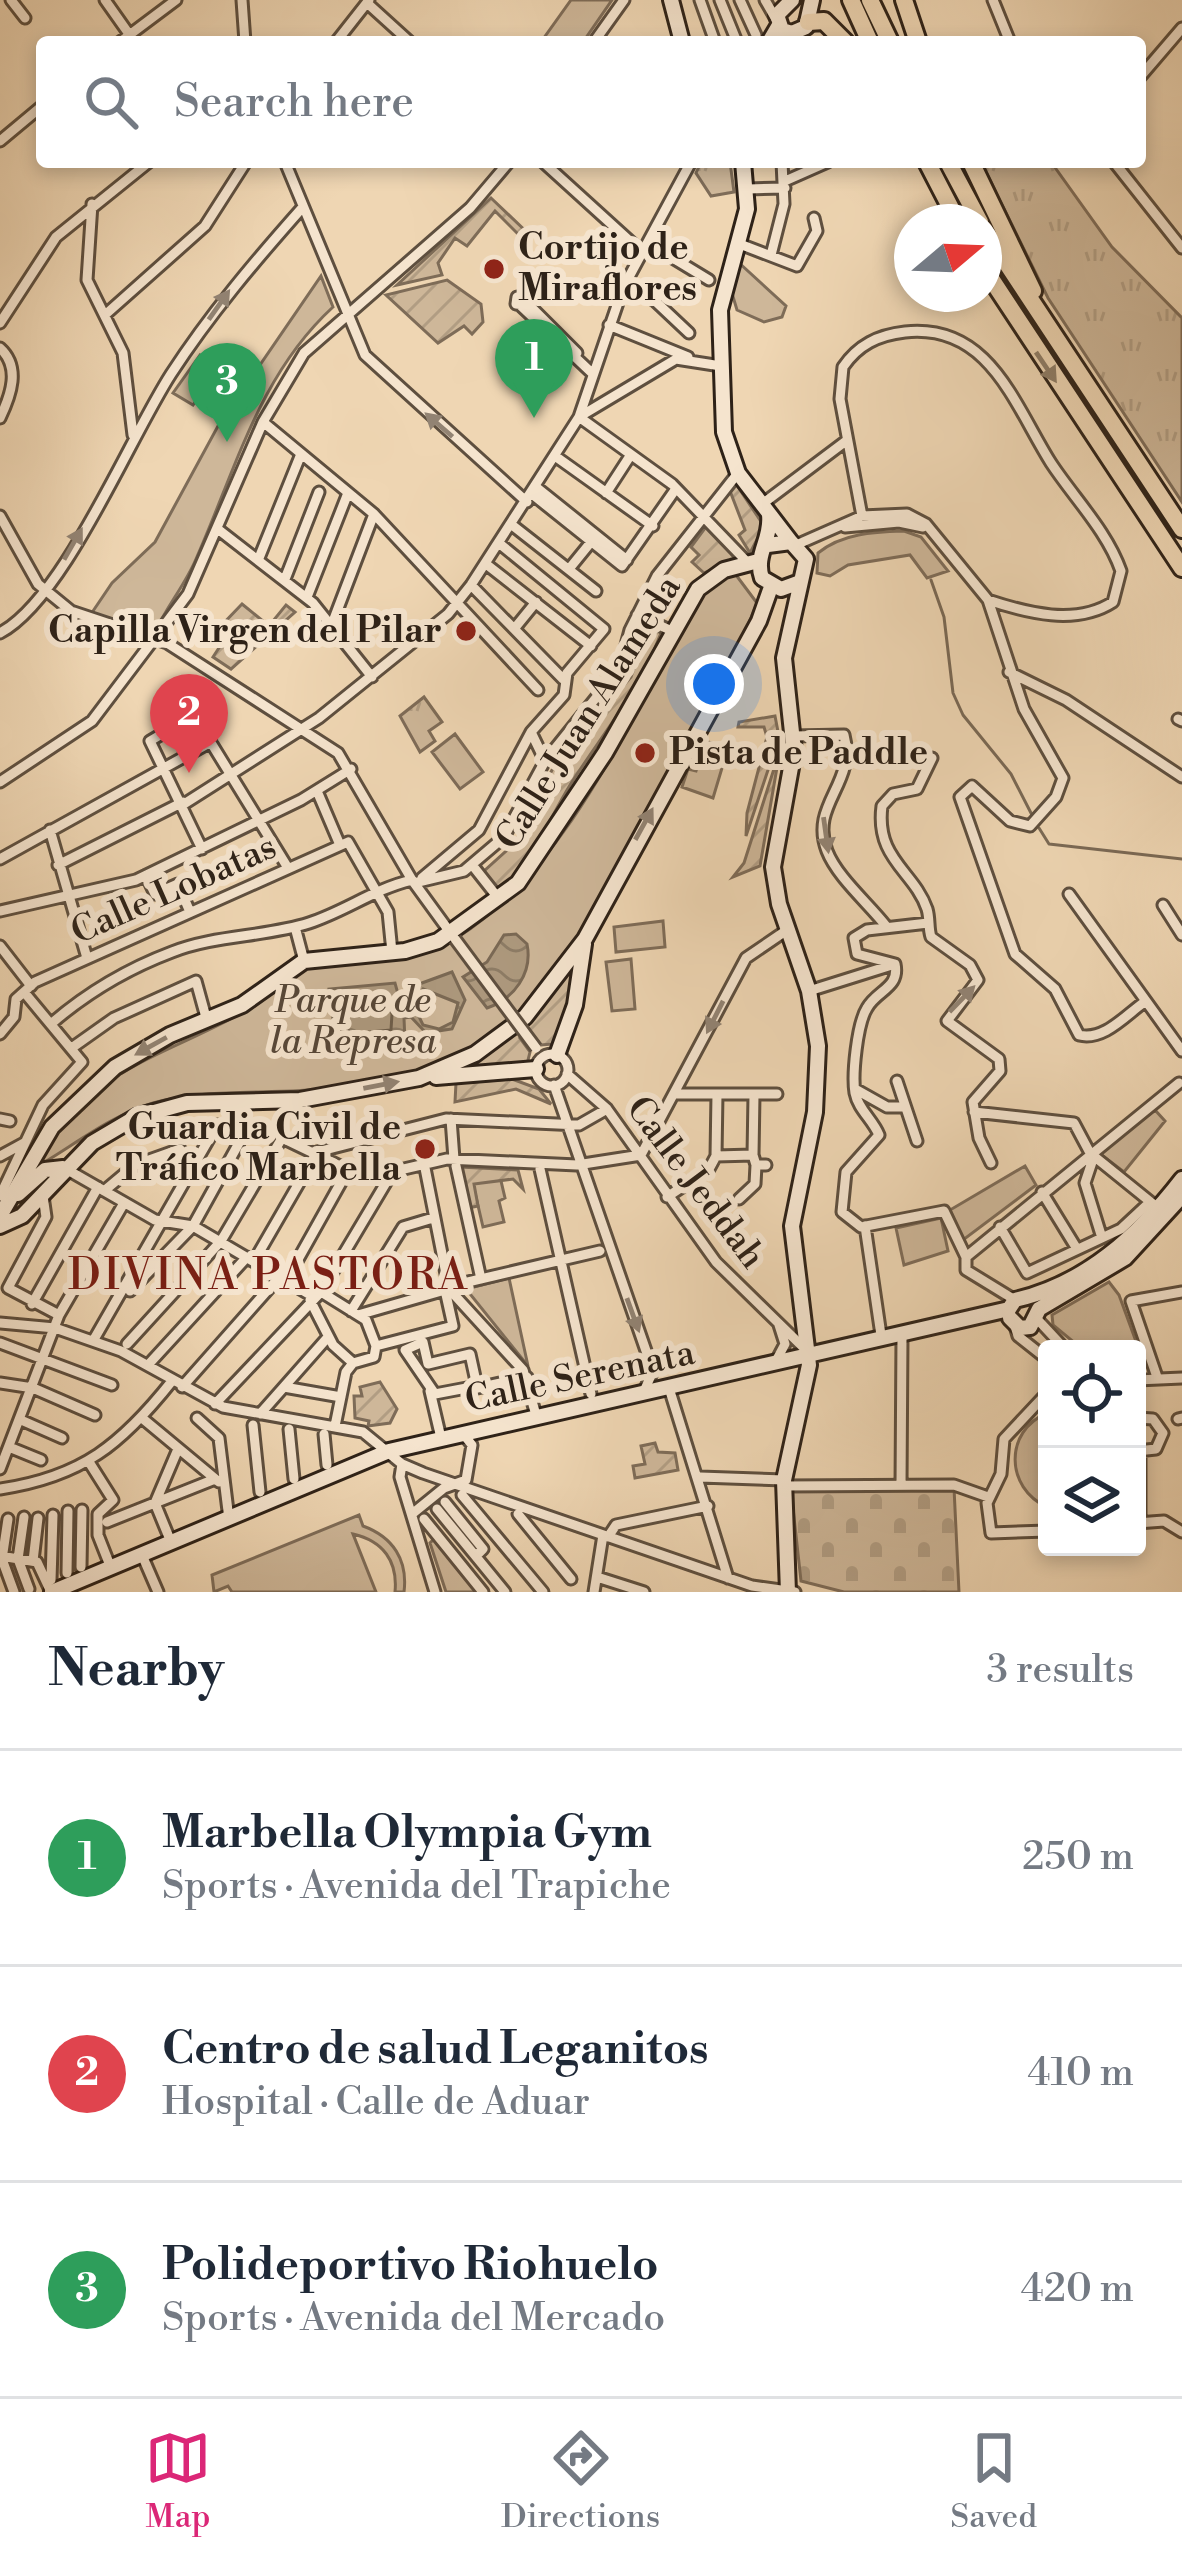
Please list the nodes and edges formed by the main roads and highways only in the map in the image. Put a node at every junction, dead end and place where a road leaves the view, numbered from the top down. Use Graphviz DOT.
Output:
graph roads {
  1 [pos="851,0"];
  2 [pos="870,0"];
  3 [pos="904,0"];
  4 [pos="790,1"];
  5 [pos="675,4"];
  6 [pos="795,25"];
  7 [pos="683,36"];
  8 [pos="839,36"];
  9 [pos="867,36"];
  10 [pos="887,36"];
  11 [pos="916,36"];
  12 [pos="744,168"];
  13 [pos="923,168"];
  14 [pos="930,168"];
  15 [pos="950,168"];
  16 [pos="974,168"];
  17 [pos="935,180"];
  18 [pos="948,204"];
  19 [pos="970,204"];
  20 [pos="1002,257"];
  21 [pos="1002,295"];
  22 [pos="1054,339"];
  23 [pos="765,510"];
  24 [pos="1182,529"];
  25 [pos="768,545"];
  26 [pos="798,549"];
  27 [pos="753,562"];
  28 [pos="1182,568"];
  29 [pos="800,581"];
  30 [pos="776,588"];
  31 [pos="792,617"];
  32 [pos="585,939"];
  33 [pos="419,1078"];
  34 [pos="63,1168"];
  35 [pos="1182,1179"];
  36 [pos="1182,1196"];
  37 [pos="5,1198"];
  38 [pos="3,1219"];
  39 [pos="1022,1311"];
  40 [pos="802,1316"];
  41 [pos="814,1346"];
  42 [pos="779,1360"];
  43 [pos="809,1372"];
  44 [pos="52,1588"];
  45 [pos="790,1592"];
  1 -- 9 [label="highway"];
  2 -- 10 [label="highway"];
  3 -- 11 [label="highway"];
  4 -- 6 [label="main road"];
  4 -- 6 [label="main road"];
  5 -- 7 [label="main road"];
  6 -- 8 [label="highway"];
  12 -- 23 [label="main road"];
  13 -- 17 [label="highway"];
  14 -- 17 [label="highway"];
  15 -- 19 [label="highway"];
  16 -- 22 [label="highway"];
  17 -- 18 [label="highway"];
  20 -- 22 [label="highway"];
  21 -- 28 [label="highway, one-way"];
  22 -- 24 [label="highway"];
  23 -- 25 [label="main road"];
  23 -- 26 [label="main road"];
  25 -- 26 [label="main road"];
  25 -- 27 [label="main road"];
  26 -- 29 [label="main road"];
  27 -- 30 [label="main road"];
  27 -- 37 [label="main road, Calle Juan Alameda, one-way"];
  29 -- 30 [label="main road"];
  29 -- 31 [label="main road"];
  30 -- 31 [label="main road"];
  32 -- 30 [label="main road, one-way"];
  31 -- 40 [label="main road"];
  32 -- 33 [label="main road"];
  32 -- 33 [label="main road"];
  34 -- 33 [label="main road, one-way"];
  34 -- 37 [label="main road"];
  34 -- 38 [label="main road"];
  35 -- 39 [label="main road"];
  36 -- 39 [label="main road"];
  37 -- 38 [label="main road, Calle Juan Alameda"];
  39 -- 41 [label="main road"];
  39 -- 41 [label="main road"];
  40 -- 41 [label="main road"];
  40 -- 41 [label="main road"];
  41 -- 42 [label="main road, Calle Serenata"];
  41 -- 43 [label="main road"];
  41 -- 43 [label="main road"];
  42 -- 43 [label="main road"];
  42 -- 44 [label="main road, Calle Serenata"];
  43 -- 45 [label="main road"];
}
